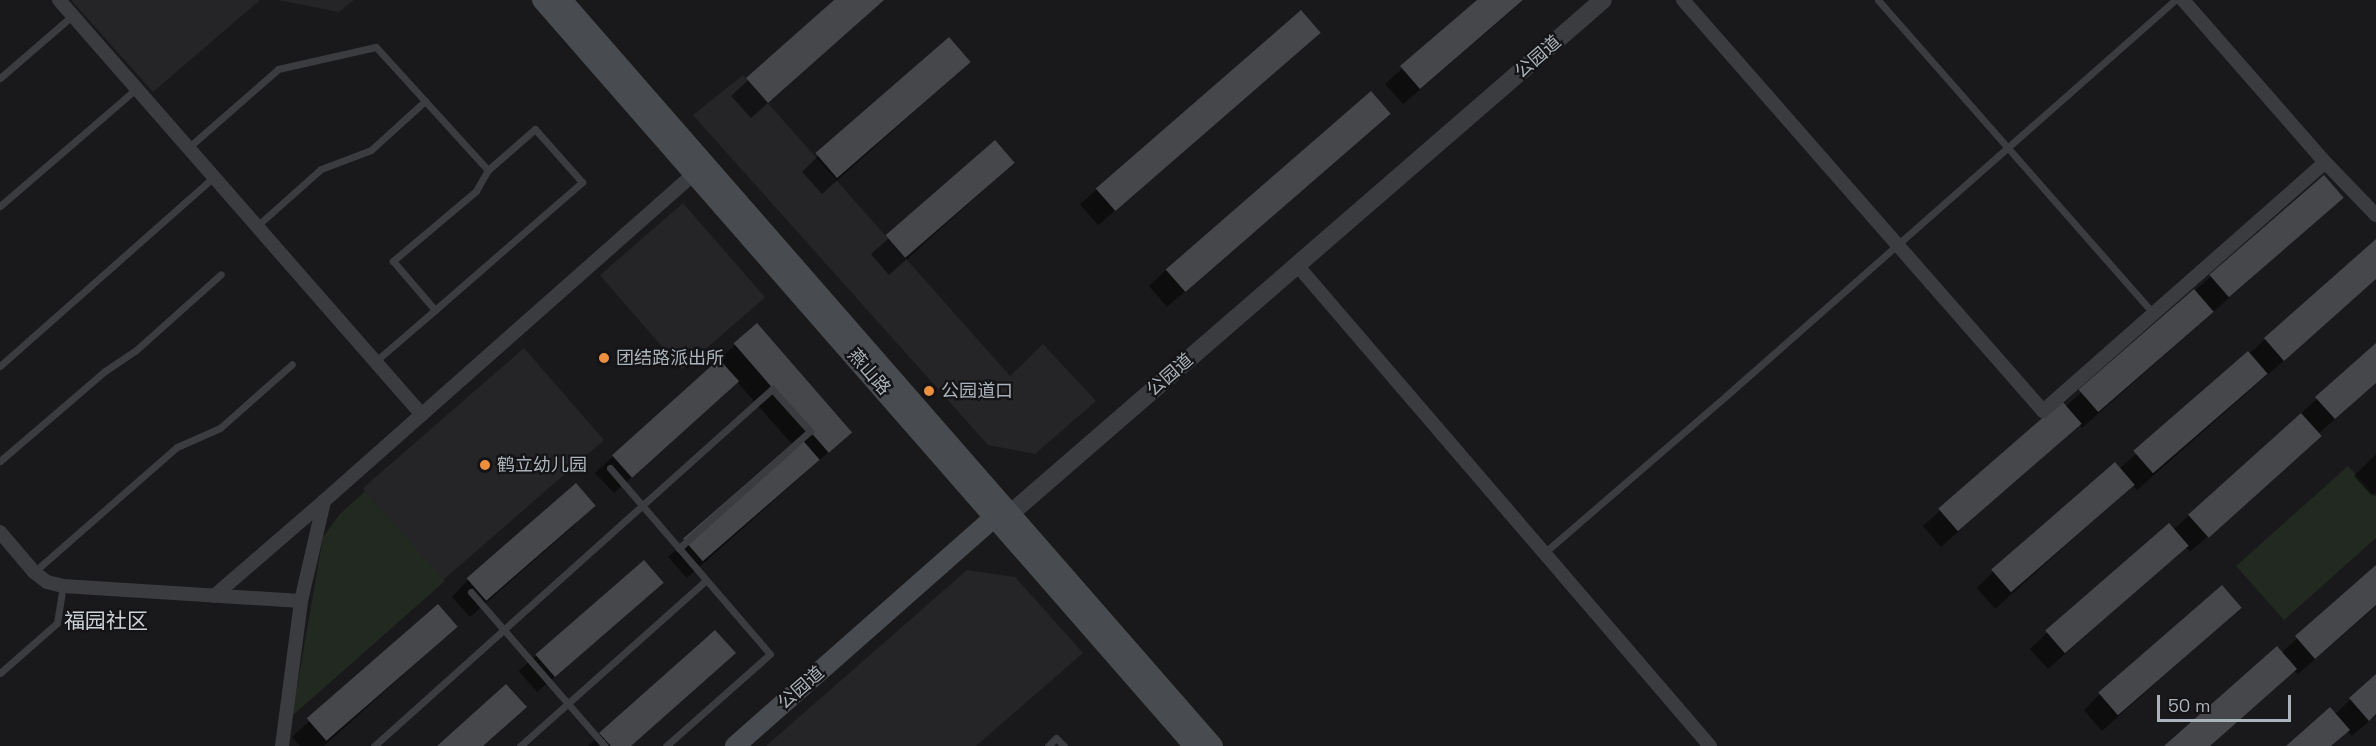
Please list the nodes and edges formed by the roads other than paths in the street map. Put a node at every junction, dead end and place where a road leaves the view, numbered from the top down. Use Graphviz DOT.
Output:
graph roads {
  1 [pos="59,0"];
  2 [pos="542,0"];
  3 [pos="562,0"];
  4 [pos="1603,0"];
  5 [pos="1683,0"];
  6 [pos="1878,0"];
  7 [pos="2175,0"];
  8 [pos="2183,0"];
  9 [pos="73,15"];
  10 [pos="0,78"];
  11 [pos="137,88"];
  12 [pos="425,101"];
  13 [pos="189,147"];
  14 [pos="2007,147"];
  15 [pos="2325,162"];
  16 [pos="488,170"];
  17 [pos="694,174"];
  18 [pos="215,176"];
  19 [pos="0,206"];
  20 [pos="2376,214"];
  21 [pos="258,225"];
  22 [pos="1897,244"];
  23 [pos="1297,265"];
  24 [pos="220,274"];
  25 [pos="435,310"];
  26 [pos="2153,313"];
  27 [pos="376,361"];
  28 [pos="292,364"];
  29 [pos="0,366"];
  30 [pos="422,415"];
  31 [pos="0,461"];
  32 [pos="610,468"];
  33 [pos="324,501"];
  34 [pos="642,506"];
  35 [pos="1003,514"];
  36 [pos="0,532"];
  37 [pos="679,548"];
  38 [pos="1544,553"];
  39 [pos="34,572"];
  40 [pos="706,580"];
  41 [pos="63,586"];
  42 [pos="471,592"];
  43 [pos="214,596"];
  44 [pos="302,601"];
  45 [pos="504,629"];
  46 [pos="0,673"];
  47 [pos="568,703"];
  48 [pos="282,746"];
  49 [pos="374,746"];
  50 [pos="520,746"];
  51 [pos="605,746"];
  52 [pos="666,746"];
  53 [pos="735,746"];
  54 [pos="1048,746"];
  55 [pos="1064,746"];
  56 [pos="1194,746"];
  57 [pos="1214,746"];
  58 [pos="1710,746"];
  1 -- 9 [label="street"];
  2 -- 17 [label="main road, 燕山路"];
  3 -- 35 [label="main road, 燕山路"];
  4 -- 23 [label="street, 公园道"];
  5 -- 22 [label="street"];
  6 -- 14 [label="lane"];
  7 -- 14 [label="lane"];
  8 -- 15 [label="street"];
  9 -- 10 [label="lane"];
  9 -- 11 [label="street"];
  11 -- 13 [label="street"];
  11 -- 19 [label="lane"];
  12 -- 13 [label="lane"];
  12 -- 16 [label="lane"];
  12 -- 21 [label="lane"];
  13 -- 18 [label="street"];
  14 -- 22 [label="lane"];
  14 -- 26 [label="lane"];
  15 -- 20 [label="street"];
  15 -- 26 [label="street"];
  16 -- 25 [label="lane"];
  16 -- 25 [label="lane"];
  17 -- 30 [label="street"];
  17 -- 35 [label="main road, 燕山路"];
  18 -- 21 [label="street"];
  18 -- 29 [label="lane"];
  21 -- 27 [label="street"];
  22 -- 26 [label="street"];
  22 -- 38 [label="lane"];
  23 -- 35 [label="street, 公园道"];
  23 -- 38 [label="street"];
  24 -- 31 [label="lane"];
  25 -- 27 [label="lane"];
  27 -- 30 [label="street"];
  28 -- 39 [label="lane"];
  30 -- 33 [label="street"];
  32 -- 34 [label="lane"];
  33 -- 43 [label="street"];
  33 -- 44 [label="street"];
  34 -- 37 [label="lane"];
  34 -- 37 [label="lane"];
  34 -- 45 [label="lane"];
  35 -- 53 [label="main road, 公园道"];
  35 -- 56 [label="main road, 燕山路"];
  35 -- 57 [label="main road, 燕山路"];
  36 -- 39 [label="street"];
  37 -- 40 [label="lane"];
  38 -- 58 [label="street"];
  39 -- 41 [label="street"];
  40 -- 47 [label="lane"];
  40 -- 52 [label="lane"];
  41 -- 43 [label="street"];
  41 -- 46 [label="lane"];
  42 -- 45 [label="lane"];
  43 -- 44 [label="street"];
  44 -- 48 [label="street"];
  45 -- 47 [label="lane"];
  45 -- 49 [label="lane"];
  47 -- 50 [label="lane"];
  47 -- 51 [label="lane"];
  54 -- 55 [label="lane"];
}
